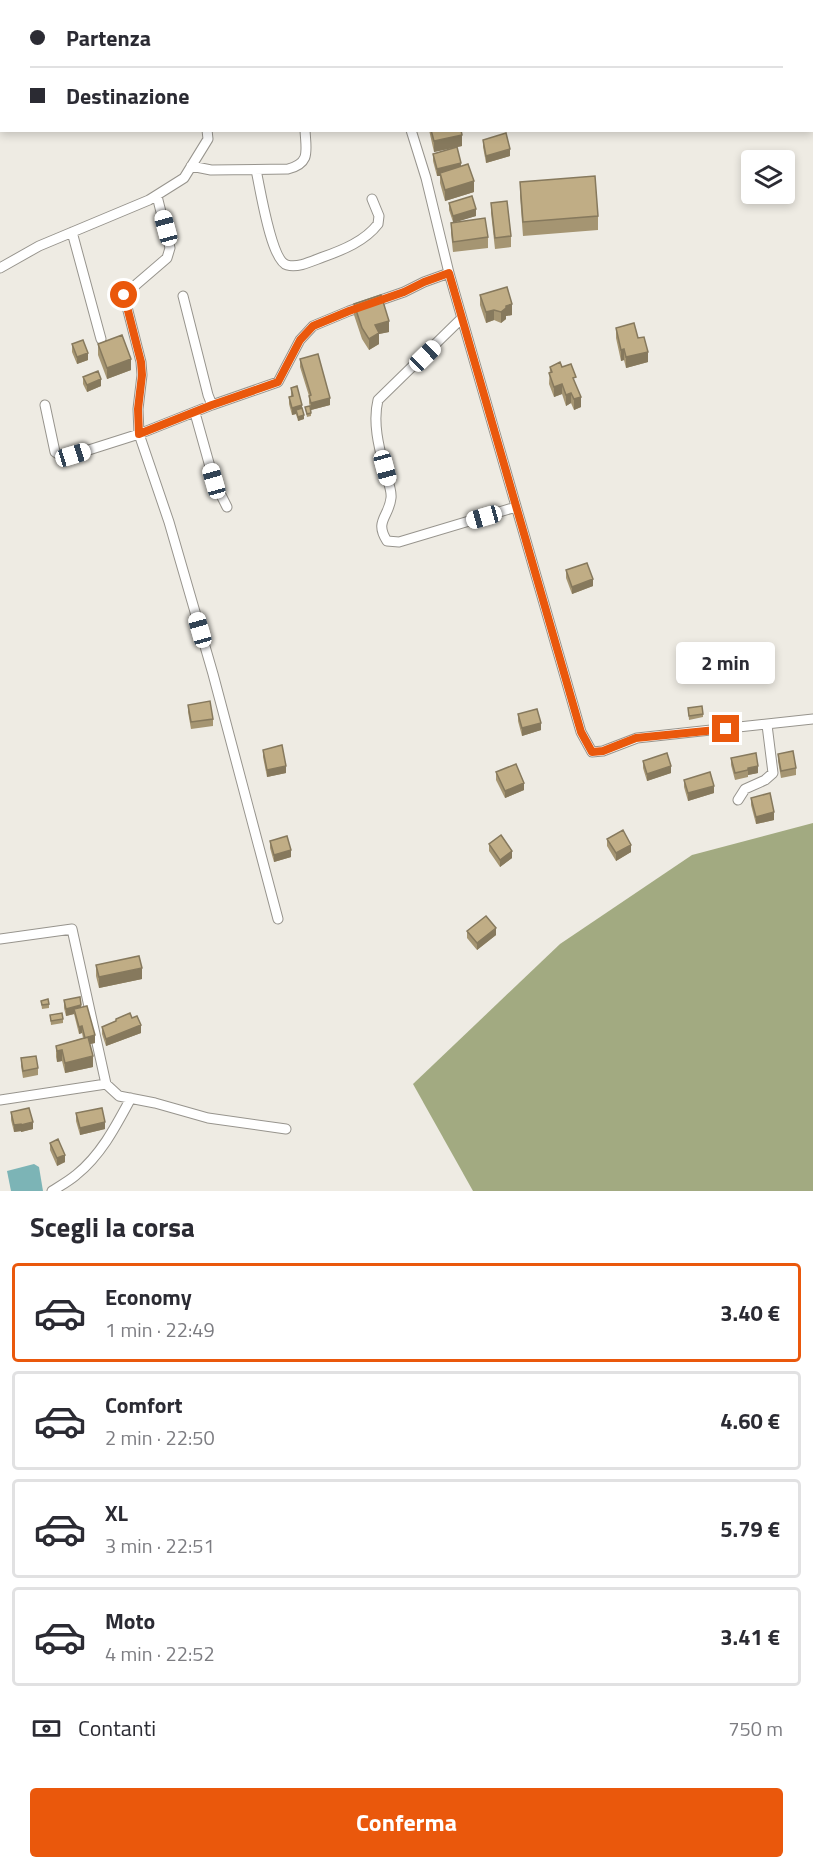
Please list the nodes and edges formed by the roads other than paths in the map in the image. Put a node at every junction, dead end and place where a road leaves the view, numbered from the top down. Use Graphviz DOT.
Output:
graph roads {
  1 [pos="207,132"];
  2 [pos="305,132"];
  3 [pos="412,132"];
  4 [pos="191,166"];
  5 [pos="256,170"];
  6 [pos="157,196"];
  7 [pos="372,199"];
  8 [pos="72,232"];
  9 [pos="0,268"];
  10 [pos="449,273"];
  11 [pos="183,296"];
  12 [pos="462,318"];
  13 [pos="101,339"];
  14 [pos="45,405"];
  15 [pos="212,405"];
  16 [pos="195,413"];
  17 [pos="139,434"];
  18 [pos="226,507"];
  19 [pos="516,507"];
  20 [pos="813,719"];
  21 [pos="767,724"];
  22 [pos="738,800"];
  23 [pos="278,920"];
  24 [pos="0,939"];
  25 [pos="106,1084"];
  26 [pos="131,1098"];
  27 [pos="0,1100"];
  28 [pos="286,1129"];
  29 [pos="52,1191"];
  1 -- 4 [label="street"];
  2 -- 5 [label="street"];
  3 -- 10 [label="street"];
  4 -- 5 [label="street"];
  4 -- 6 [label="street"];
  5 -- 7 [label="street"];
  6 -- 8 [label="street"];
  6 -- 17 [label="street"];
  8 -- 9 [label="street"];
  8 -- 13 [label="street"];
  10 -- 12 [label="street"];
  10 -- 15 [label="street"];
  11 -- 15 [label="street"];
  12 -- 19 [label="street"];
  12 -- 19 [label="street"];
  14 -- 17 [label="street"];
  15 -- 16 [label="street"];
  16 -- 17 [label="street"];
  16 -- 18 [label="street"];
  17 -- 23 [label="street"];
  19 -- 21 [label="street"];
  20 -- 21 [label="street"];
  21 -- 22 [label="street"];
  24 -- 25 [label="street"];
  25 -- 26 [label="street"];
  25 -- 27 [label="street"];
  26 -- 28 [label="street"];
  26 -- 29 [label="street"];
}
